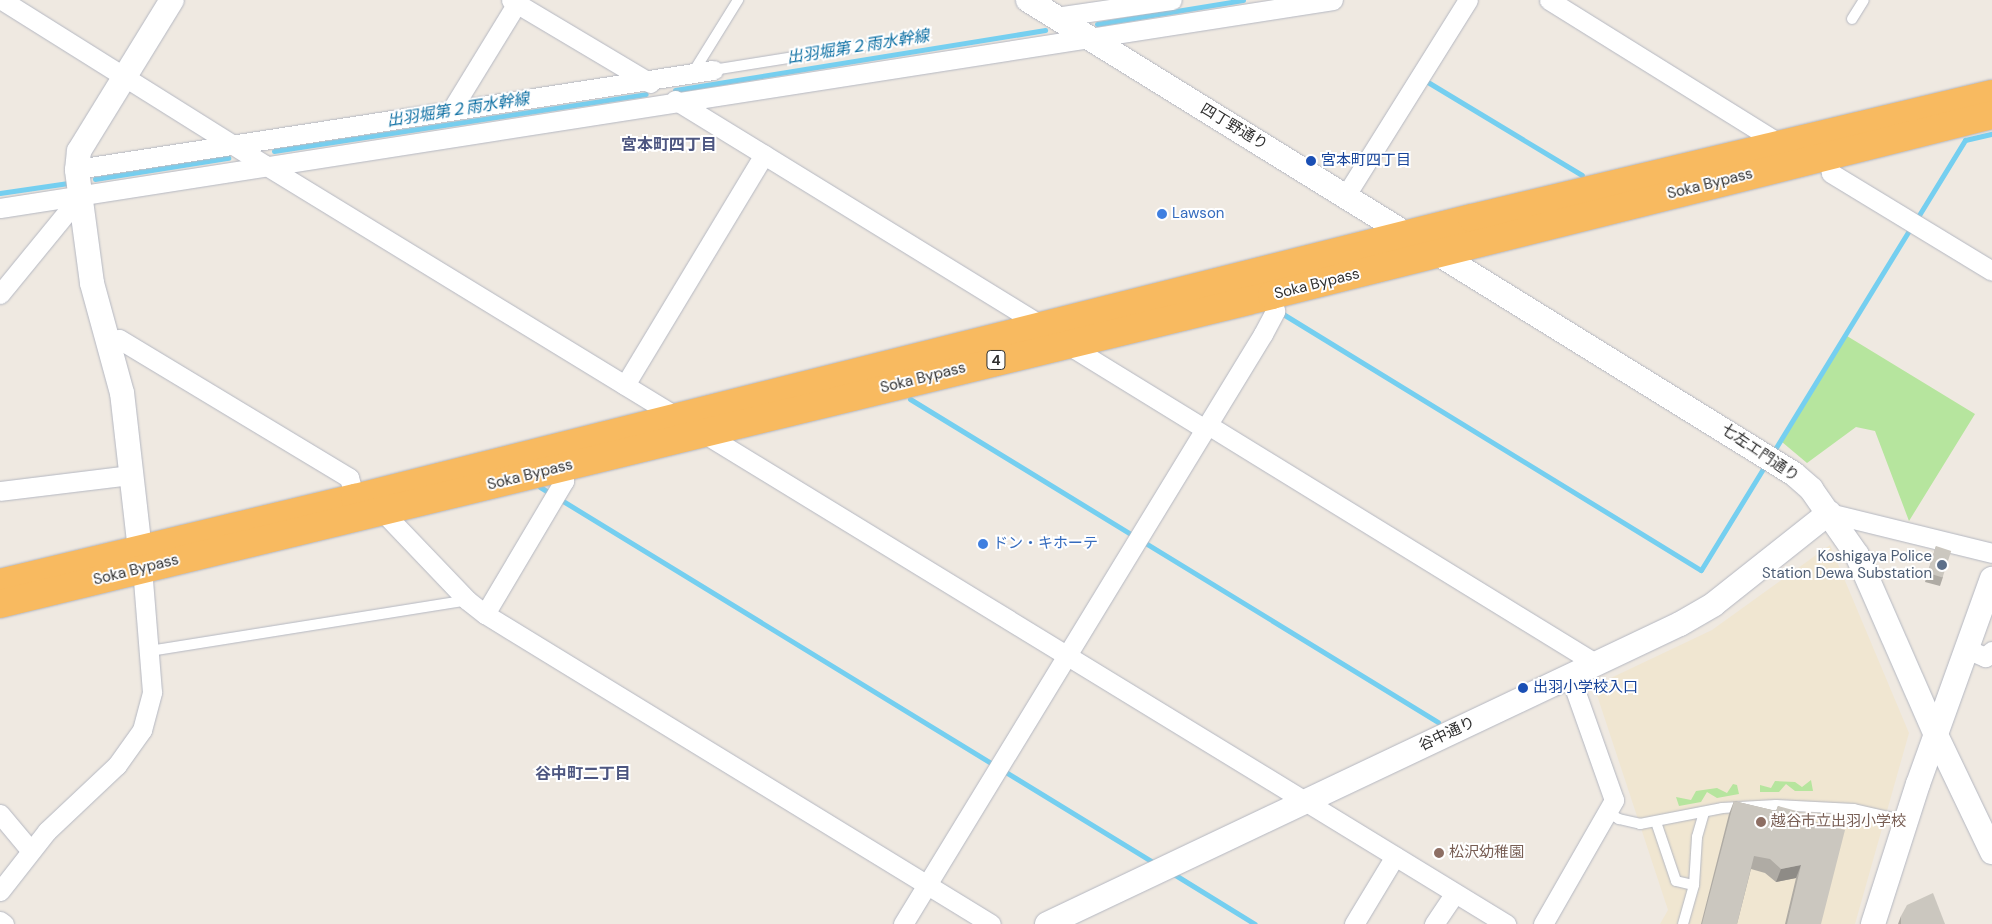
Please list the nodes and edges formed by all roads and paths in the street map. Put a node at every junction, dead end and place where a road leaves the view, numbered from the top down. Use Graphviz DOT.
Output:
graph roads {
  1 [pos="2,0"];
  2 [pos="172,0"];
  3 [pos="738,0"];
  4 [pos="1028,0"];
  5 [pos="1172,0"];
  6 [pos="1333,0"];
  7 [pos="1468,0"];
  8 [pos="1549,0"];
  9 [pos="1864,0"];
  10 [pos="514,2"];
  11 [pos="1055,17"];
  12 [pos="1852,19"];
  13 [pos="1088,37"];
  14 [pos="863,46"];
  15 [pos="704,70"];
  16 [pos="126,76"];
  17 [pos="645,80"];
  18 [pos="1992,94"];
  19 [pos="678,102"];
  20 [pos="452,109"];
  21 [pos="1992,115"];
  22 [pos="234,143"];
  23 [pos="1780,144"];
  24 [pos="764,155"];
  25 [pos="1827,155"];
  26 [pos="265,165"];
  27 [pos="77,169"];
  28 [pos="81,195"];
  29 [pos="1346,195"];
  30 [pos="0,208"];
  31 [pos="1411,236"];
  32 [pos="1439,253"];
  33 [pos="1992,271"];
  34 [pos="0,294"];
  35 [pos="1272,295"];
  36 [pos="1043,326"];
  37 [pos="108,342"];
  38 [pos="1065,343"];
  39 [pos="625,385"];
  40 [pos="674,416"];
  41 [pos="1206,427"];
  42 [pos="703,431"];
  43 [pos="561,468"];
  44 [pos="132,475"];
  45 [pos="0,491"];
  46 [pos="355,498"];
  47 [pos="382,511"];
  48 [pos="1829,514"];
  49 [pos="1992,553"];
  50 [pos="141,558"];
  51 [pos="1992,579"];
  52 [pos="0,583"];
  53 [pos="467,600"];
  54 [pos="0,604"];
  55 [pos="485,614"];
  56 [pos="1967,649"];
  57 [pos="150,651"];
  58 [pos="1992,651"];
  59 [pos="1067,656"];
  60 [pos="1596,664"];
  61 [pos="1570,676"];
  62 [pos="1936,735"];
  63 [pos="1306,801"];
  64 [pos="1609,813"];
  65 [pos="1704,813"];
  66 [pos="0,814"];
  67 [pos="1906,820"];
  68 [pos="1656,822"];
  69 [pos="31,851"];
  70 [pos="1992,852"];
  71 [pos="1395,856"];
  72 [pos="927,885"];
  73 [pos="1694,885"];
  74 [pos="0,891"];
  75 [pos="1454,893"];
  76 [pos="0,921"];
  77 [pos="4,924"];
  78 [pos="902,924"];
  79 [pos="990,924"];
  80 [pos="1047,924"];
  81 [pos="1354,924"];
  82 [pos="1434,924"];
  83 [pos="1506,924"];
  84 [pos="1543,924"];
  85 [pos="1683,924"];
  86 [pos="1874,924"];
  1 -- 16 [label="street"];
  2 -- 16 [label="street"];
  3 -- 15 [label="lane"];
  4 -- 11 [label="street, 四丁野通り"];
  5 -- 11 [label="street"];
  6 -- 13 [label="street"];
  7 -- 29 [label="street"];
  8 -- 23 [label="street"];
  9 -- 12 [label="lane"];
  10 -- 17 [label="street"];
  10 -- 20 [label="street"];
  11 -- 13 [label="street, 四丁野通り"];
  13 -- 19 [label="street"];
  13 -- 29 [label="street, 四丁野通り"];
  14 -- 15 [label="lane"];
  15 -- 17 [label="street"];
  16 -- 22 [label="street"];
  16 -- 27 [label="street"];
  17 -- 19 [label="street"];
  17 -- 20 [label="street"];
  18 -- 23 [label="highway, Soka Bypass / 4"];
  19 -- 24 [label="street"];
  19 -- 26 [label="street"];
  20 -- 22 [label="street"];
  21 -- 25 [label="highway, Soka Bypass / 4"];
  22 -- 26 [label="street"];
  22 -- 27 [label="street"];
  23 -- 31 [label="highway, Soka Bypass / 4"];
  24 -- 36 [label="street"];
  24 -- 39 [label="street"];
  25 -- 32 [label="highway, Soka Bypass / 4"];
  25 -- 33 [label="street"];
  26 -- 28 [label="street"];
  26 -- 39 [label="street"];
  27 -- 28 [label="street"];
  28 -- 30 [label="street"];
  28 -- 34 [label="street"];
  28 -- 37 [label="street"];
  29 -- 31 [label="street, 四丁野通り"];
  31 -- 32 [label="street, 四丁野通り"];
  31 -- 36 [label="highway, Soka Bypass / 4"];
  32 -- 35 [label="highway, Soka Bypass / 4"];
  32 -- 48 [label="street, 七左エ門通り"];
  35 -- 38 [label="highway, Soka Bypass / 4"];
  35 -- 41 [label="street"];
  36 -- 40 [label="highway, Soka Bypass / 4"];
  37 -- 44 [label="street"];
  37 -- 46 [label="street"];
  38 -- 41 [label="street"];
  38 -- 42 [label="highway, Soka Bypass / 4"];
  39 -- 40 [label="street"];
  40 -- 42 [label="street"];
  40 -- 46 [label="highway, Soka Bypass / 4"];
  41 -- 59 [label="street"];
  41 -- 60 [label="street"];
  42 -- 43 [label="highway, Soka Bypass / 4"];
  42 -- 59 [label="street"];
  43 -- 47 [label="highway, Soka Bypass / 4"];
  43 -- 55 [label="street"];
  44 -- 45 [label="street"];
  44 -- 50 [label="street"];
  46 -- 50 [label="highway, Soka Bypass / 4"];
  47 -- 50 [label="highway, Soka Bypass / 4"];
  47 -- 53 [label="street"];
  48 -- 49 [label="street"];
  48 -- 60 [label="street, 谷中通り"];
  48 -- 62 [label="street, 七左エ門通り"];
  50 -- 52 [label="highway, Soka Bypass / 4"];
  50 -- 54 [label="highway, Soka Bypass / 4"];
  50 -- 57 [label="street"];
  51 -- 56 [label="street"];
  53 -- 55 [label="street"];
  53 -- 57 [label="lane"];
  55 -- 72 [label="street"];
  56 -- 58 [label="street"];
  56 -- 62 [label="street"];
  57 -- 69 [label="street"];
  59 -- 63 [label="street"];
  59 -- 72 [label="street"];
  60 -- 61 [label="street, 谷中通り"];
  61 -- 63 [label="street, 谷中通り"];
  61 -- 64 [label="street"];
  62 -- 67 [label="street"];
  62 -- 70 [label="street, 七左エ門通り"];
  63 -- 71 [label="street"];
  63 -- 80 [label="street, 谷中通り"];
  64 -- 68 [label="lane"];
  64 -- 84 [label="street"];
  65 -- 67 [label="lane"];
  65 -- 68 [label="lane"];
  65 -- 73 [label="lane"];
  66 -- 69 [label="street"];
  67 -- 86 [label="street"];
  68 -- 73 [label="lane"];
  69 -- 74 [label="street"];
  71 -- 75 [label="street"];
  71 -- 81 [label="street"];
  72 -- 78 [label="street"];
  72 -- 79 [label="street"];
  73 -- 85 [label="lane"];
  75 -- 82 [label="street"];
  75 -- 83 [label="street"];
  76 -- 77 [label="street"];
}
